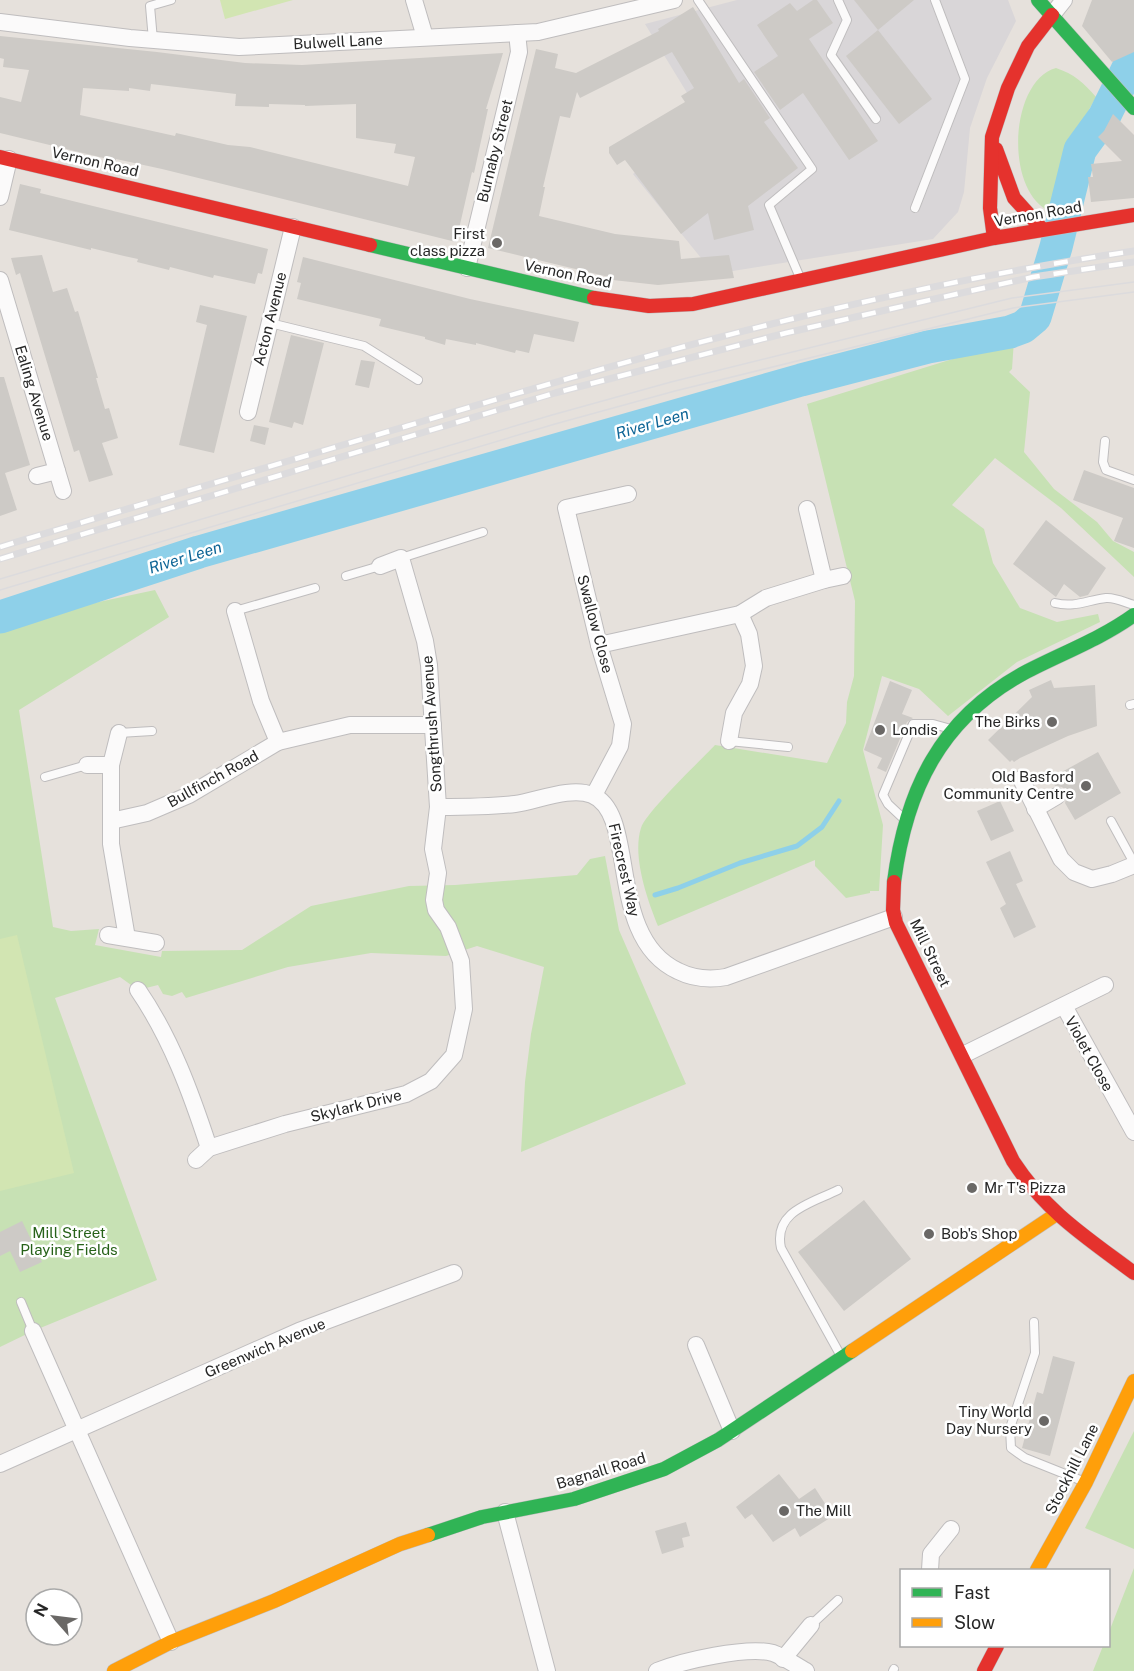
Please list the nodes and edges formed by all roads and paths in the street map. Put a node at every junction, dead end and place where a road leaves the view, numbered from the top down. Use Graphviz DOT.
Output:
graph roads {
  1 [pos="171,0"];
  2 [pos="414,0"];
  3 [pos="674,0"];
  4 [pos="698,0"];
  5 [pos="838,0"];
  6 [pos="935,0"];
  7 [pos="1038,0"];
  8 [pos="1064,0"];
  9 [pos="1052,15"];
  10 [pos="0,22"];
  11 [pos="517,33"];
  12 [pos="425,38"];
  13 [pos="153,40"];
  14 [pos="1129,103"];
  15 [pos="876,119"];
  16 [pos="992,136"];
  17 [pos="5,158"];
  18 [pos="0,197"];
  19 [pos="915,208"];
  20 [pos="1134,215"];
  21 [pos="293,226"];
  22 [pos="1042,229"];
  23 [pos="994,238"];
  24 [pos="467,268"];
  25 [pos="0,280"];
  26 [pos="802,280"];
  27 [pos="270,323"];
  28 [pos="418,380"];
  29 [pos="248,412"];
  30 [pos="1105,441"];
  31 [pos="57,471"];
  32 [pos="37,476"];
  33 [pos="1134,480"];
  34 [pos="63,491"];
  35 [pos="628,494"];
  36 [pos="807,509"];
  37 [pos="483,532"];
  38 [pos="401,558"];
  39 [pos="380,566"];
  40 [pos="346,576"];
  41 [pos="843,576"];
  42 [pos="824,580"];
  43 [pos="315,588"];
  44 [pos="1055,603"];
  45 [pos="236,611"];
  46 [pos="740,614"];
  47 [pos="1134,614"];
  48 [pos="599,645"];
  49 [pos="433,725"];
  50 [pos="952,730"];
  51 [pos="152,731"];
  52 [pos="119,733"];
  53 [pos="729,741"];
  54 [pos="278,742"];
  55 [pos="788,747"];
  56 [pos="87,765"];
  57 [pos="111,765"];
  58 [pos="45,777"];
  59 [pos="1021,779"];
  60 [pos="594,795"];
  61 [pos="1057,796"];
  62 [pos="438,807"];
  63 [pos="1035,809"];
  64 [pos="905,820"];
  65 [pos="111,821"];
  66 [pos="1111,821"];
  67 [pos="1134,864"];
  68 [pos="894,917"];
  69 [pos="108,935"];
  70 [pos="127,938"];
  71 [pos="156,943"];
  72 [pos="1105,985"];
  73 [pos="138,990"];
  74 [pos="1064,1006"];
  75 [pos="963,1055"];
  76 [pos="1134,1132"];
  77 [pos="838,1190"];
  78 [pos="1055,1215"];
  79 [pos="453,1273"];
  80 [pos="1134,1273"];
  81 [pos="21,1302"];
  82 [pos="1034,1322"];
  83 [pos="33,1331"];
  84 [pos="696,1345"];
  85 [pos="843,1358"];
  86 [pos="1134,1382"];
  87 [pos="79,1431"];
  88 [pos="732,1431"];
  89 [pos="0,1464"];
  90 [pos="1086,1482"];
  91 [pos="505,1512"];
  92 [pos="951,1529"];
  93 [pos="930,1569"];
  94 [pos="1038,1569"];
  95 [pos="838,1600"];
  96 [pos="811,1625"];
  97 [pos="171,1642"];
  98 [pos="996,1647"];
  99 [pos="783,1659"];
  100 [pos="664,1668"];
  101 [pos="114,1671"];
  102 [pos="547,1671"];
  103 [pos="806,1671"];
  104 [pos="984,1671"];
  1 -- 13 [label="lane"];
  2 -- 12 [label="street"];
  3 -- 11 [label="street, Bulwell Lane"];
  4 -- 26 [label="lane"];
  5 -- 15 [label="lane"];
  6 -- 19 [label="lane"];
  7 -- 9 [label="main road"];
  8 -- 9 [label="street"];
  9 -- 14 [label="main road"];
  9 -- 16 [label="main road"];
  10 -- 13 [label="street, Bulwell Lane"];
  11 -- 12 [label="street, Bulwell Lane"];
  11 -- 24 [label="street, Burnaby Street"];
  12 -- 13 [label="street, Bulwell Lane"];
  16 -- 22 [label="main road"];
  16 -- 23 [label="main road"];
  17 -- 18 [label="street"];
  17 -- 21 [label="main road, Vernon Road"];
  20 -- 22 [label="main road, Vernon Road"];
  21 -- 24 [label="main road, Vernon Road"];
  21 -- 27 [label="street, Acton Avenue"];
  22 -- 23 [label="main road, Vernon Road"];
  23 -- 26 [label="main road, Vernon Road"];
  24 -- 26 [label="main road, Vernon Road"];
  25 -- 31 [label="street, Ealing Avenue"];
  27 -- 28 [label="lane"];
  27 -- 29 [label="street, Acton Avenue"];
  30 -- 33 [label="lane"];
  31 -- 32 [label="street"];
  31 -- 34 [label="street, Ealing Avenue"];
  35 -- 48 [label="street, Swallow Close"];
  36 -- 42 [label="street"];
  37 -- 38 [label="lane"];
  38 -- 39 [label="street"];
  38 -- 49 [label="street, Songthrush Avenue"];
  39 -- 40 [label="lane"];
  41 -- 42 [label="street"];
  42 -- 46 [label="street"];
  43 -- 45 [label="lane"];
  44 -- 47 [label="lane"];
  45 -- 54 [label="street"];
  46 -- 48 [label="street"];
  46 -- 53 [label="street"];
  47 -- 50 [label="main road, Mill Street"];
  48 -- 60 [label="street, Swallow Close"];
  49 -- 54 [label="street, Bullfinch Road"];
  49 -- 62 [label="street, Songthrush Avenue"];
  50 -- 64 [label="main road, Mill Street"];
  50 -- 64 [label="lane"];
  51 -- 52 [label="lane"];
  52 -- 57 [label="street"];
  53 -- 55 [label="lane"];
  54 -- 65 [label="street, Bullfinch Road"];
  56 -- 57 [label="street"];
  56 -- 58 [label="lane"];
  57 -- 65 [label="street"];
  59 -- 63 [label="street"];
  60 -- 62 [label="street"];
  60 -- 68 [label="street, Firecrest Way"];
  61 -- 63 [label="street"];
  62 -- 73 [label="street, Skylark Drive"];
  63 -- 67 [label="street"];
  64 -- 68 [label="main road, Mill Street"];
  65 -- 70 [label="street"];
  66 -- 67 [label="lane"];
  68 -- 75 [label="main road, Mill Street"];
  69 -- 70 [label="street"];
  70 -- 71 [label="street"];
  72 -- 74 [label="street, Violet Close"];
  74 -- 75 [label="street, Violet Close"];
  74 -- 76 [label="street, Violet Close"];
  75 -- 78 [label="main road, Mill Street"];
  77 -- 85 [label="lane"];
  78 -- 80 [label="main road, Mill Street"];
  78 -- 85 [label="main road, Bagnall Road"];
  79 -- 87 [label="street, Greenwich Avenue"];
  81 -- 83 [label="lane"];
  82 -- 90 [label="lane"];
  83 -- 87 [label="street"];
  84 -- 88 [label="street"];
  85 -- 88 [label="main road, Bagnall Road"];
  86 -- 90 [label="main road, Stockhill Lane"];
  87 -- 89 [label="street, Greenwich Avenue"];
  87 -- 97 [label="street"];
  88 -- 91 [label="main road, Bagnall Road"];
  90 -- 94 [label="main road, Stockhill Lane"];
  91 -- 97 [label="main road, Bagnall Road"];
  91 -- 102 [label="street"];
  92 -- 93 [label="street"];
  95 -- 96 [label="lane"];
  96 -- 99 [label="street"];
  97 -- 101 [label="main road, Bagnall Road"];
  98 -- 104 [label="main road"];
  99 -- 100 [label="street"];
  99 -- 103 [label="street"];
}
